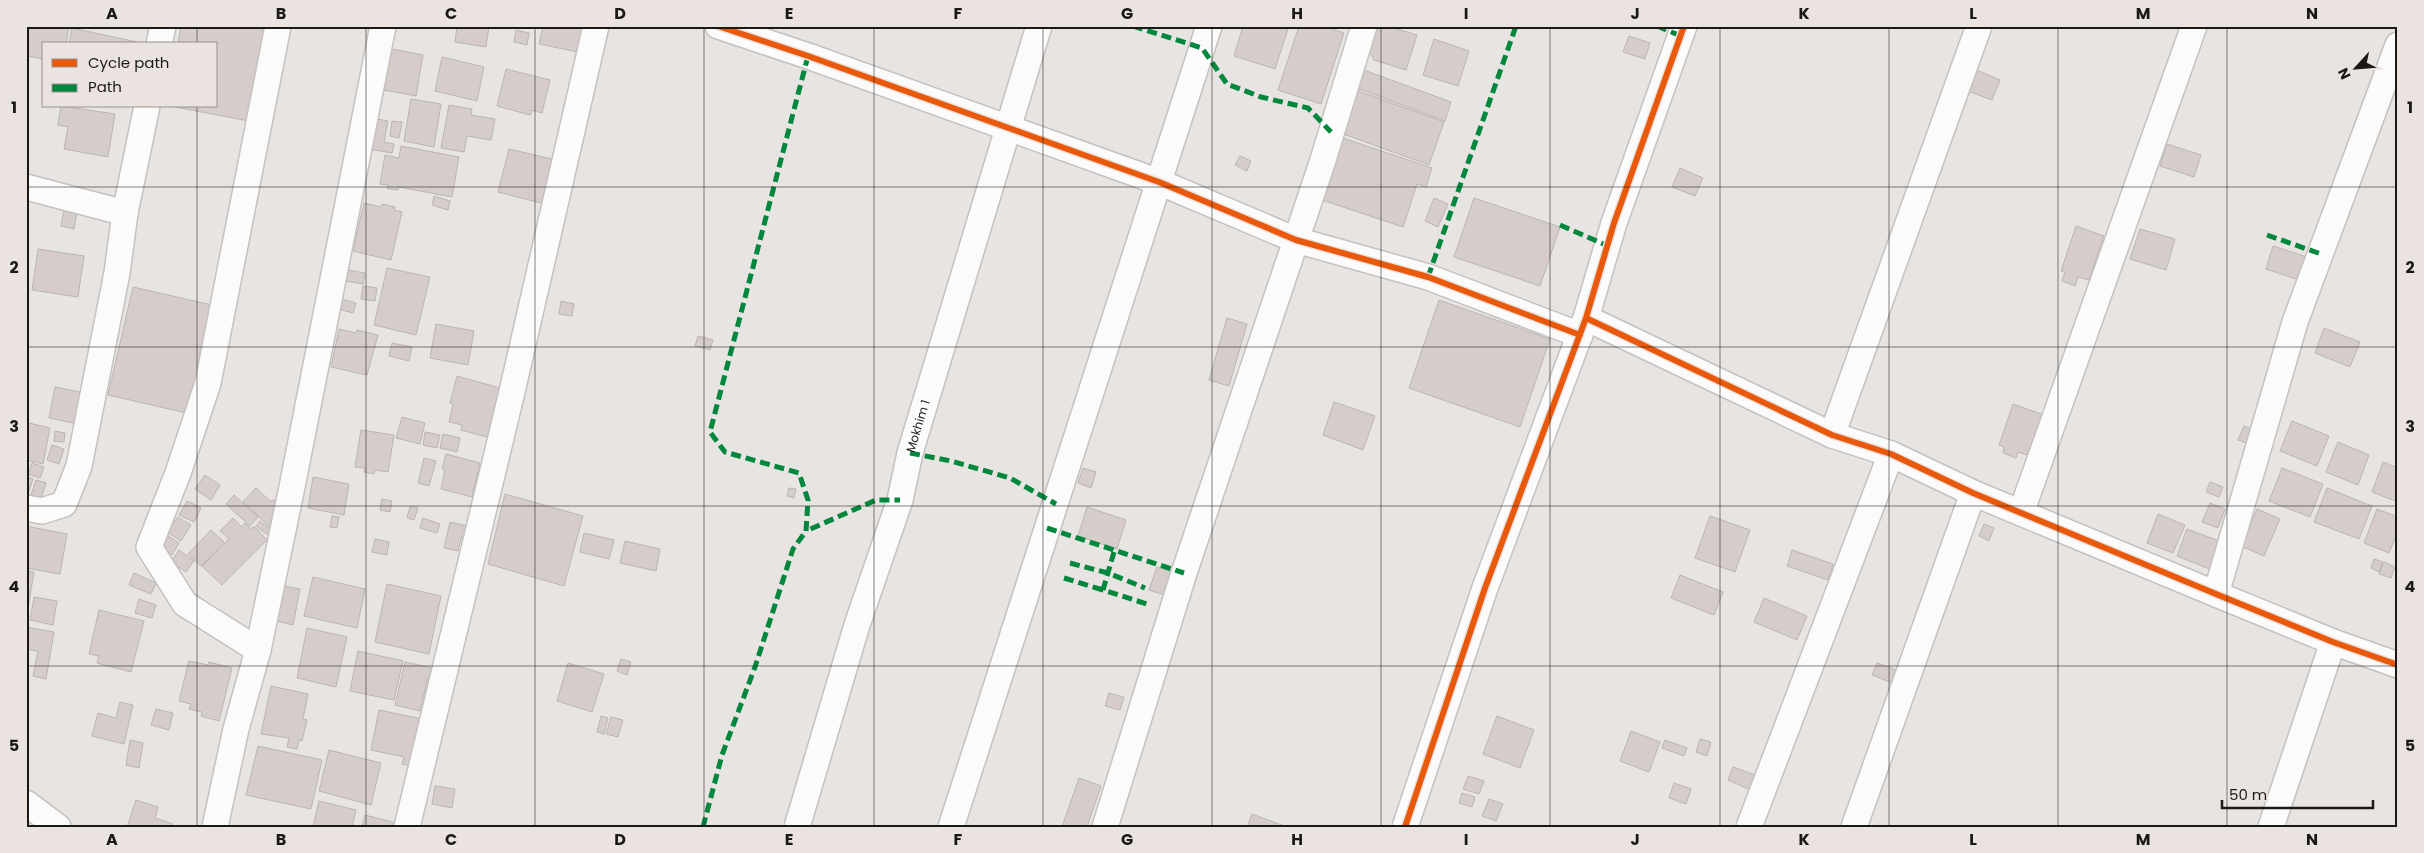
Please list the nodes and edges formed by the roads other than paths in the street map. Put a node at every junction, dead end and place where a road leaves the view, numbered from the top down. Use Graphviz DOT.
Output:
graph roads {
  1 [pos="163,26"];
  2 [pos="278,26"];
  3 [pos="383,26"];
  4 [pos="596,26"];
  5 [pos="718,26"];
  6 [pos="1039,26"];
  7 [pos="1209,26"];
  8 [pos="1364,26"];
  9 [pos="1684,26"];
  10 [pos="1979,26"];
  11 [pos="2194,26"];
  12 [pos="159,42"];
  13 [pos="2398,45"];
  14 [pos="146,108"];
  15 [pos="1008,128"];
  16 [pos="1159,182"];
  17 [pos="26,187"];
  18 [pos="125,213"];
  19 [pos="1296,240"];
  20 [pos="1583,327"];
  21 [pos="1832,435"];
  22 [pos="1891,454"];
  23 [pos="1974,493"];
  24 [pos="26,508"];
  25 [pos="2021,513"];
  26 [pos="2216,594"];
  27 [pos="2333,642"];
  28 [pos="258,650"];
  29 [pos="2398,665"];
  30 [pos="26,803"];
  31 [pos="58,827"];
  32 [pos="215,827"];
  33 [pos="407,827"];
  34 [pos="797,827"];
  35 [pos="952,827"];
  36 [pos="1105,827"];
  37 [pos="1405,827"];
  38 [pos="1749,827"];
  39 [pos="1854,827"];
  40 [pos="2271,827"];
  1 -- 12 [label="street"];
  2 -- 28 [label="street"];
  3 -- 28 [label="street"];
  4 -- 33 [label="street"];
  5 -- 15 [label="street"];
  6 -- 15 [label="street, Mokhim 1"];
  7 -- 16 [label="street"];
  8 -- 19 [label="street"];
  9 -- 20 [label="street"];
  10 -- 21 [label="street"];
  11 -- 25 [label="street"];
  13 -- 26 [label="street"];
  14 -- 18 [label="street"];
  15 -- 16 [label="street"];
  15 -- 34 [label="street, Mokhim 1"];
  16 -- 19 [label="street"];
  16 -- 35 [label="street"];
  17 -- 18 [label="street"];
  18 -- 24 [label="street"];
  19 -- 20 [label="street"];
  19 -- 36 [label="street"];
  20 -- 21 [label="street"];
  20 -- 37 [label="street"];
  21 -- 22 [label="street"];
  22 -- 23 [label="street"];
  22 -- 38 [label="street"];
  23 -- 25 [label="street"];
  23 -- 39 [label="street"];
  25 -- 26 [label="street"];
  26 -- 27 [label="street"];
  27 -- 29 [label="street"];
  27 -- 40 [label="street"];
  28 -- 32 [label="street"];
  30 -- 31 [label="street"];
}
